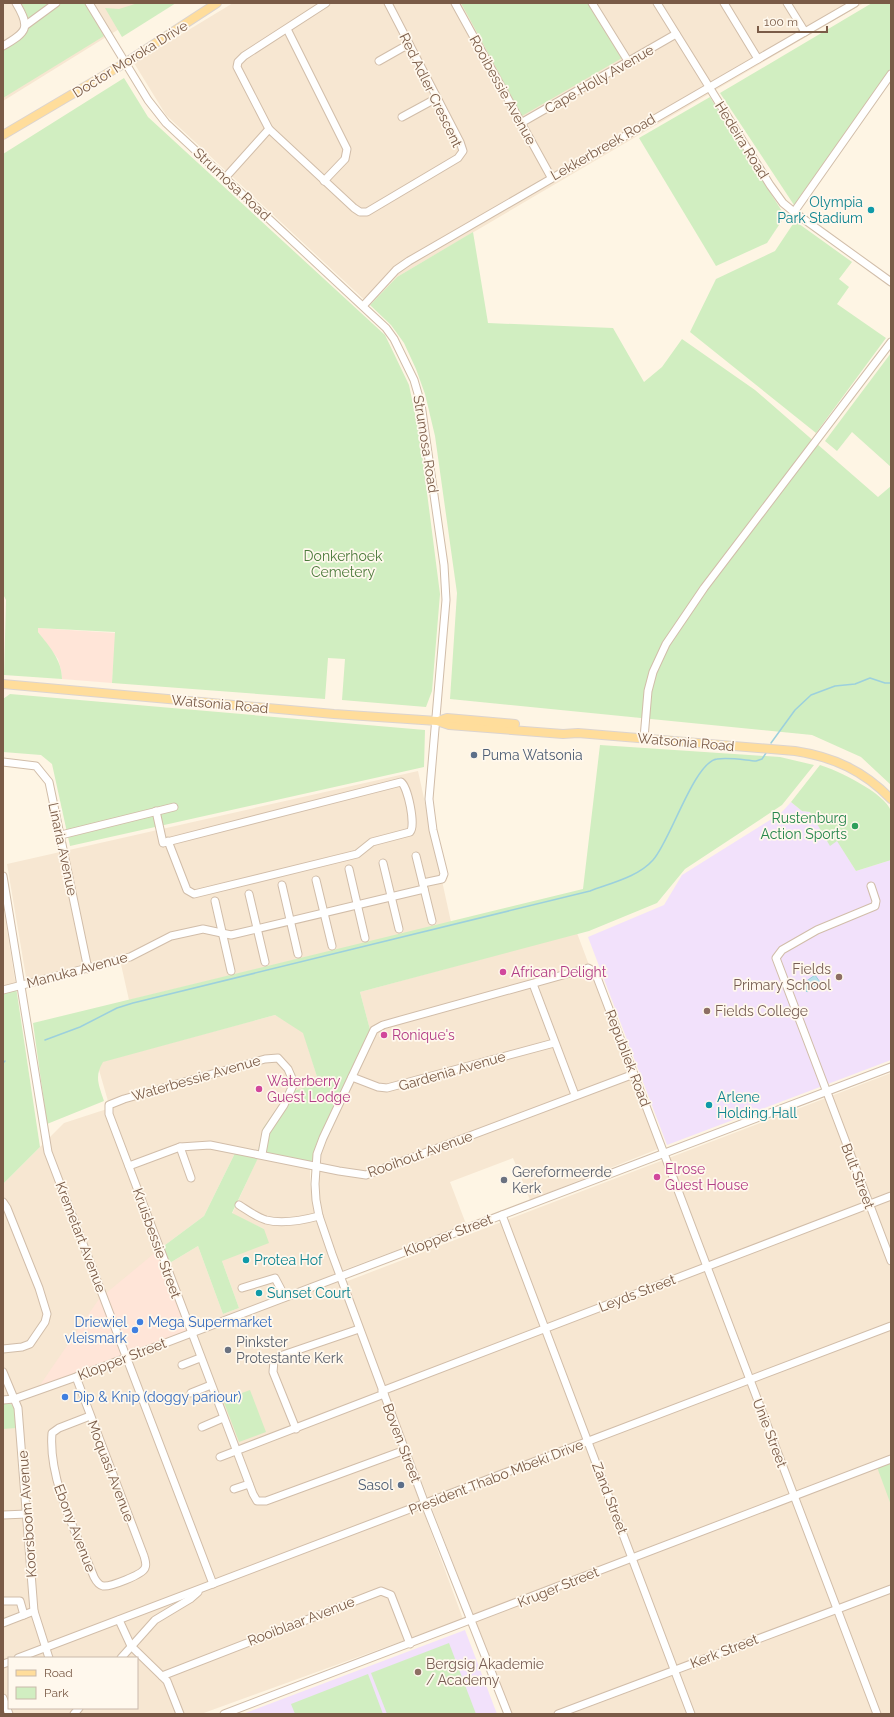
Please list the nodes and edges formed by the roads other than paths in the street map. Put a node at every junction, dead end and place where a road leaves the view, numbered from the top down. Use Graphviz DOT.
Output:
graph roads {
  1 [pos="16,3"];
  2 [pos="56,3"];
  3 [pos="89,3"];
  4 [pos="92,3"];
  5 [pos="213,3"];
  6 [pos="217,3"];
  7 [pos="326,3"];
  8 [pos="388,3"];
  9 [pos="455,3"];
  10 [pos="592,3"];
  11 [pos="657,3"];
  12 [pos="724,3"];
  13 [pos="787,3"];
  14 [pos="851,4"];
  15 [pos="26,25"];
  16 [pos="287,28"];
  17 [pos="805,32"];
  18 [pos="676,34"];
  19 [pos="409,44"];
  20 [pos="3,46"];
  21 [pos="758,59"];
  22 [pos="125,60"];
  23 [pos="379,61"];
  24 [pos="628,61"];
  25 [pos="891,74"];
  26 [pos="709,86"];
  27 [pos="437,98"];
  28 [pos="402,117"];
  29 [pos="521,124"];
  30 [pos="269,129"];
  31 [pos="3,135"];
  32 [pos="551,177"];
  33 [pos="225,178"];
  34 [pos="324,181"];
  35 [pos="794,212"];
  36 [pos="891,282"];
  37 [pos="362,306"];
  38 [pos="891,342"];
  39 [pos="3,684"];
  40 [pos="437,721"];
  41 [pos="644,738"];
  42 [pos="3,762"];
  43 [pos="891,799"];
  44 [pos="174,807"];
  45 [pos="156,811"];
  46 [pos="61,835"];
  47 [pos="168,841"];
  48 [pos="416,856"];
  49 [pos="383,863"];
  50 [pos="349,869"];
  51 [pos="3,876"];
  52 [pos="316,880"];
  53 [pos="282,885"];
  54 [pos="423,886"];
  55 [pos="871,886"];
  56 [pos="249,894"];
  57 [pos="391,897"];
  58 [pos="215,901"];
  59 [pos="358,905"];
  60 [pos="324,913"];
  61 [pos="290,921"];
  62 [pos="432,921"];
  63 [pos="257,929"];
  64 [pos="399,929"];
  65 [pos="222,934"];
  66 [pos="365,938"];
  67 [pos="332,946"];
  68 [pos="298,954"];
  69 [pos="265,962"];
  70 [pos="588,968"];
  71 [pos="88,969"];
  72 [pos="231,970"];
  73 [pos="533,984"];
  74 [pos="21,985"];
  75 [pos="3,990"];
  76 [pos="554,1043"];
  77 [pos="891,1067"];
  78 [pos="634,1074"];
  79 [pos="352,1077"];
  80 [pos="827,1091"];
  81 [pos="574,1095"];
  82 [pos="124,1099"];
  83 [pos="180,1147"];
  84 [pos="664,1152"];
  85 [pos="262,1154"];
  86 [pos="129,1166"];
  87 [pos="315,1166"];
  88 [pos="191,1178"];
  89 [pos="891,1196"];
  90 [pos="3,1202"];
  91 [pos="239,1205"];
  92 [pos="869,1205"];
  93 [pos="502,1215"];
  94 [pos="319,1216"];
  95 [pos="891,1260"];
  96 [pos="707,1266"];
  97 [pos="340,1276"];
  98 [pos="242,1288"];
  99 [pos="285,1297"];
  100 [pos="891,1326"];
  101 [pos="546,1328"];
  102 [pos="359,1329"];
  103 [pos="190,1333"];
  104 [pos="3,1349"];
  105 [pos="128,1357"];
  106 [pos="200,1358"];
  107 [pos="182,1365"];
  108 [pos="3,1372"];
  109 [pos="76,1377"];
  110 [pos="749,1380"];
  111 [pos="211,1385"];
  112 [pos="191,1393"];
  113 [pos="383,1393"];
  114 [pos="14,1399"];
  115 [pos="3,1400"];
  116 [pos="90,1416"];
  117 [pos="224,1418"];
  118 [pos="202,1427"];
  119 [pos="296,1429"];
  120 [pos="588,1442"];
  121 [pos="236,1450"];
  122 [pos="405,1450"];
  123 [pos="220,1457"];
  124 [pos="891,1459"];
  125 [pos="249,1484"];
  126 [pos="234,1489"];
  127 [pos="794,1495"];
  128 [pos="425,1504"];
  129 [pos="27,1514"];
  130 [pos="3,1515"];
  131 [pos="632,1557"];
  132 [pos="146,1565"];
  133 [pos="213,1584"];
  134 [pos="202,1588"];
  135 [pos="891,1589"];
  136 [pos="3,1601"];
  137 [pos="837,1609"];
  138 [pos="34,1611"];
  139 [pos="24,1615"];
  140 [pos="118,1620"];
  141 [pos="470,1621"];
  142 [pos="3,1623"];
  143 [pos="410,1644"];
  144 [pos="131,1646"];
  145 [pos="47,1647"];
  146 [pos="21,1657"];
  147 [pos="49,1657"];
  148 [pos="122,1657"];
  149 [pos="674,1670"];
  150 [pos="162,1676"];
  151 [pos="3,1698"];
  152 [pos="9,1714"];
  153 [pos="180,1714"];
  154 [pos="224,1714"];
  155 [pos="508,1714"];
  156 [pos="558,1714"];
  157 [pos="691,1714"];
  158 [pos="877,1714"];
  1 -- 15 [label="street"];
  2 -- 15 [label="street"];
  3 -- 22 [label="street, Strumosa Road"];
  4 -- 22 [label="street, Strumosa Road"];
  5 -- 22 [label="main road, Doctor Moroka Drive"];
  6 -- 22 [label="main road, Doctor Moroka Drive"];
  7 -- 16 [label="street"];
  8 -- 19 [label="street, Red Adler Crescent"];
  9 -- 29 [label="street, Rooibessie Avenue"];
  10 -- 24 [label="street"];
  11 -- 18 [label="street, Hedeira Road"];
  12 -- 21 [label="street"];
  13 -- 17 [label="street"];
  14 -- 17 [label="street, Lekkerbreek Road"];
  15 -- 20 [label="street"];
  16 -- 30 [label="street, Red Adler Crescent"];
  16 -- 34 [label="street"];
  17 -- 21 [label="street, Lekkerbreek Road"];
  18 -- 24 [label="street, Cape Holly Avenue"];
  18 -- 26 [label="street, Hedeira Road"];
  19 -- 23 [label="street"];
  19 -- 27 [label="street, Red Adler Crescent"];
  21 -- 26 [label="street, Lekkerbreek Road"];
  22 -- 31 [label="main road, Doctor Moroka Drive"];
  22 -- 33 [label="street, Strumosa Road"];
  24 -- 29 [label="street, Cape Holly Avenue"];
  25 -- 35 [label="street"];
  26 -- 32 [label="street, Lekkerbreek Road"];
  26 -- 35 [label="street, Hedeira Road"];
  27 -- 28 [label="street"];
  27 -- 34 [label="street, Red Adler Crescent"];
  29 -- 32 [label="street, Rooibessie Avenue"];
  30 -- 33 [label="street"];
  30 -- 34 [label="street, Red Adler Crescent"];
  32 -- 37 [label="street, Lekkerbreek Road"];
  33 -- 37 [label="street, Strumosa Road"];
  35 -- 36 [label="street, Hedeira Road"];
  37 -- 40 [label="street, Strumosa Road"];
  38 -- 41 [label="street"];
  39 -- 40 [label="main road, Watsonia Road"];
  40 -- 41 [label="main road, Watsonia Road"];
  40 -- 54 [label="street, Strumosa Road"];
  41 -- 43 [label="main road, Watsonia Road"];
  42 -- 46 [label="street, Linaria Avenue"];
  44 -- 45 [label="street"];
  45 -- 46 [label="street"];
  45 -- 47 [label="street"];
  46 -- 71 [label="street, Linaria Avenue"];
  47 -- 47 [label="street"];
  48 -- 54 [label="street"];
  49 -- 57 [label="street"];
  50 -- 59 [label="street"];
  51 -- 74 [label="street, Kremetart Avenue"];
  52 -- 60 [label="street"];
  53 -- 61 [label="street"];
  54 -- 57 [label="street, Manuka Avenue"];
  54 -- 62 [label="street"];
  55 -- 80 [label="street, Bult Street"];
  56 -- 63 [label="street"];
  57 -- 59 [label="street, Manuka Avenue"];
  57 -- 64 [label="street"];
  58 -- 65 [label="street"];
  59 -- 60 [label="street, Manuka Avenue"];
  59 -- 66 [label="street"];
  60 -- 61 [label="street, Manuka Avenue"];
  60 -- 67 [label="street"];
  61 -- 63 [label="street, Manuka Avenue"];
  61 -- 68 [label="street"];
  63 -- 65 [label="street, Manuka Avenue"];
  63 -- 69 [label="street"];
  65 -- 71 [label="street, Manuka Avenue"];
  65 -- 72 [label="street"];
  70 -- 73 [label="street, Boven Street"];
  70 -- 78 [label="street, Republiek Road"];
  71 -- 74 [label="street, Manuka Avenue"];
  73 -- 76 [label="street"];
  73 -- 79 [label="street, Boven Street"];
  74 -- 75 [label="street, Manuka Avenue"];
  74 -- 105 [label="street, Kremetart Avenue"];
  76 -- 79 [label="street, Gardenia Avenue"];
  76 -- 81 [label="street"];
  77 -- 80 [label="street, Klopper Street"];
  78 -- 81 [label="street, Rooihout Avenue"];
  78 -- 84 [label="street, Republiek Road"];
  79 -- 87 [label="street, Boven Street"];
  80 -- 84 [label="street, Klopper Street"];
  80 -- 92 [label="street, Bult Street"];
  81 -- 87 [label="street, Rooihout Avenue"];
  82 -- 85 [label="street, Waterbessie Avenue"];
  82 -- 86 [label="street, Kruisbessie Street"];
  83 -- 85 [label="street, Rooihout Avenue"];
  83 -- 86 [label="street, Rooihout Avenue"];
  83 -- 88 [label="street"];
  84 -- 93 [label="street, Klopper Street"];
  84 -- 96 [label="street, Unie Street"];
  85 -- 87 [label="street, Rooihout Avenue"];
  86 -- 103 [label="street, Kruisbessie Street"];
  87 -- 94 [label="street, Boven Street"];
  89 -- 92 [label="street, Leyds Street"];
  90 -- 104 [label="street"];
  91 -- 94 [label="street"];
  92 -- 95 [label="street, Bult Street"];
  92 -- 96 [label="street, Leyds Street"];
  93 -- 97 [label="street, Klopper Street"];
  93 -- 101 [label="street, Zand Street"];
  94 -- 97 [label="street, Boven Street"];
  96 -- 101 [label="street, Leyds Street"];
  96 -- 110 [label="street, Unie Street"];
  97 -- 99 [label="street, Klopper Street"];
  97 -- 102 [label="street, Boven Street"];
  98 -- 99 [label="street"];
  99 -- 103 [label="street, Klopper Street"];
  100 -- 110 [label="street, President Thabo Mbeki Drive"];
  101 -- 113 [label="street, Leyds Street"];
  101 -- 120 [label="street, Zand Street"];
  102 -- 113 [label="street, Boven Street"];
  102 -- 119 [label="street"];
  103 -- 105 [label="street, Klopper Street"];
  103 -- 106 [label="street, Kruisbessie Street"];
  105 -- 109 [label="street, Klopper Street"];
  105 -- 133 [label="street, Kremetart Avenue"];
  106 -- 107 [label="street"];
  106 -- 111 [label="street, Kruisbessie Street"];
  108 -- 114 [label="street, Koorsboom Avenue"];
  109 -- 114 [label="street, Klopper Street"];
  109 -- 116 [label="street, Moquasi Avenue"];
  110 -- 120 [label="street, President Thabo Mbeki Drive"];
  110 -- 127 [label="street, Unie Street"];
  111 -- 112 [label="street"];
  111 -- 117 [label="street, Kruisbessie Street"];
  113 -- 119 [label="street, Leyds Street"];
  113 -- 122 [label="street, Boven Street"];
  114 -- 115 [label="street, Klopper Street"];
  114 -- 129 [label="street, Koorsboom Avenue"];
  116 -- 132 [label="street, Moquasi Avenue"];
  116 -- 132 [label="street, Ebony Avenue"];
  117 -- 118 [label="street"];
  117 -- 121 [label="street, Kruisbessie Street"];
  119 -- 121 [label="street, Leyds Street"];
  120 -- 128 [label="street, President Thabo Mbeki Drive"];
  120 -- 131 [label="street, Zand Street"];
  121 -- 123 [label="street, Leyds Street"];
  121 -- 125 [label="street, Kruisbessie Street"];
  122 -- 125 [label="street, Kruisbessie Street"];
  122 -- 128 [label="street, Boven Street"];
  124 -- 127 [label="street, Kruger Street"];
  125 -- 126 [label="street"];
  127 -- 131 [label="street, Kruger Street"];
  127 -- 137 [label="street, Unie Street"];
  128 -- 133 [label="street, President Thabo Mbeki Drive"];
  128 -- 141 [label="street, Boven Street"];
  129 -- 130 [label="street"];
  129 -- 138 [label="street, Koorsboom Avenue"];
  131 -- 141 [label="street, Kruger Street"];
  131 -- 149 [label="street, Zand Street"];
  133 -- 134 [label="street, President Thabo Mbeki Drive"];
  134 -- 140 [label="street"];
  134 -- 144 [label="street, President Thabo Mbeki Drive"];
  135 -- 137 [label="street, Kerk Street"];
  136 -- 139 [label="street"];
  137 -- 149 [label="street, Kerk Street"];
  137 -- 158 [label="street, Unie Street"];
  138 -- 139 [label="street"];
  138 -- 145 [label="street, Koorsboom Avenue"];
  139 -- 142 [label="street"];
  140 -- 144 [label="street"];
  140 -- 145 [label="street"];
  141 -- 143 [label="street, Kruger Street"];
  141 -- 155 [label="street, Boven Street"];
  143 -- 150 [label="street, Rooiblaar Avenue"];
  143 -- 154 [label="street, Kruger Street"];
  144 -- 148 [label="street, President Thabo Mbeki Drive"];
  144 -- 150 [label="street"];
  145 -- 146 [label="street"];
  145 -- 147 [label="street, Koorsboom Avenue"];
  149 -- 156 [label="street, Kerk Street"];
  149 -- 157 [label="street, Zand Street"];
  150 -- 153 [label="street"];
  151 -- 152 [label="street"];
}
